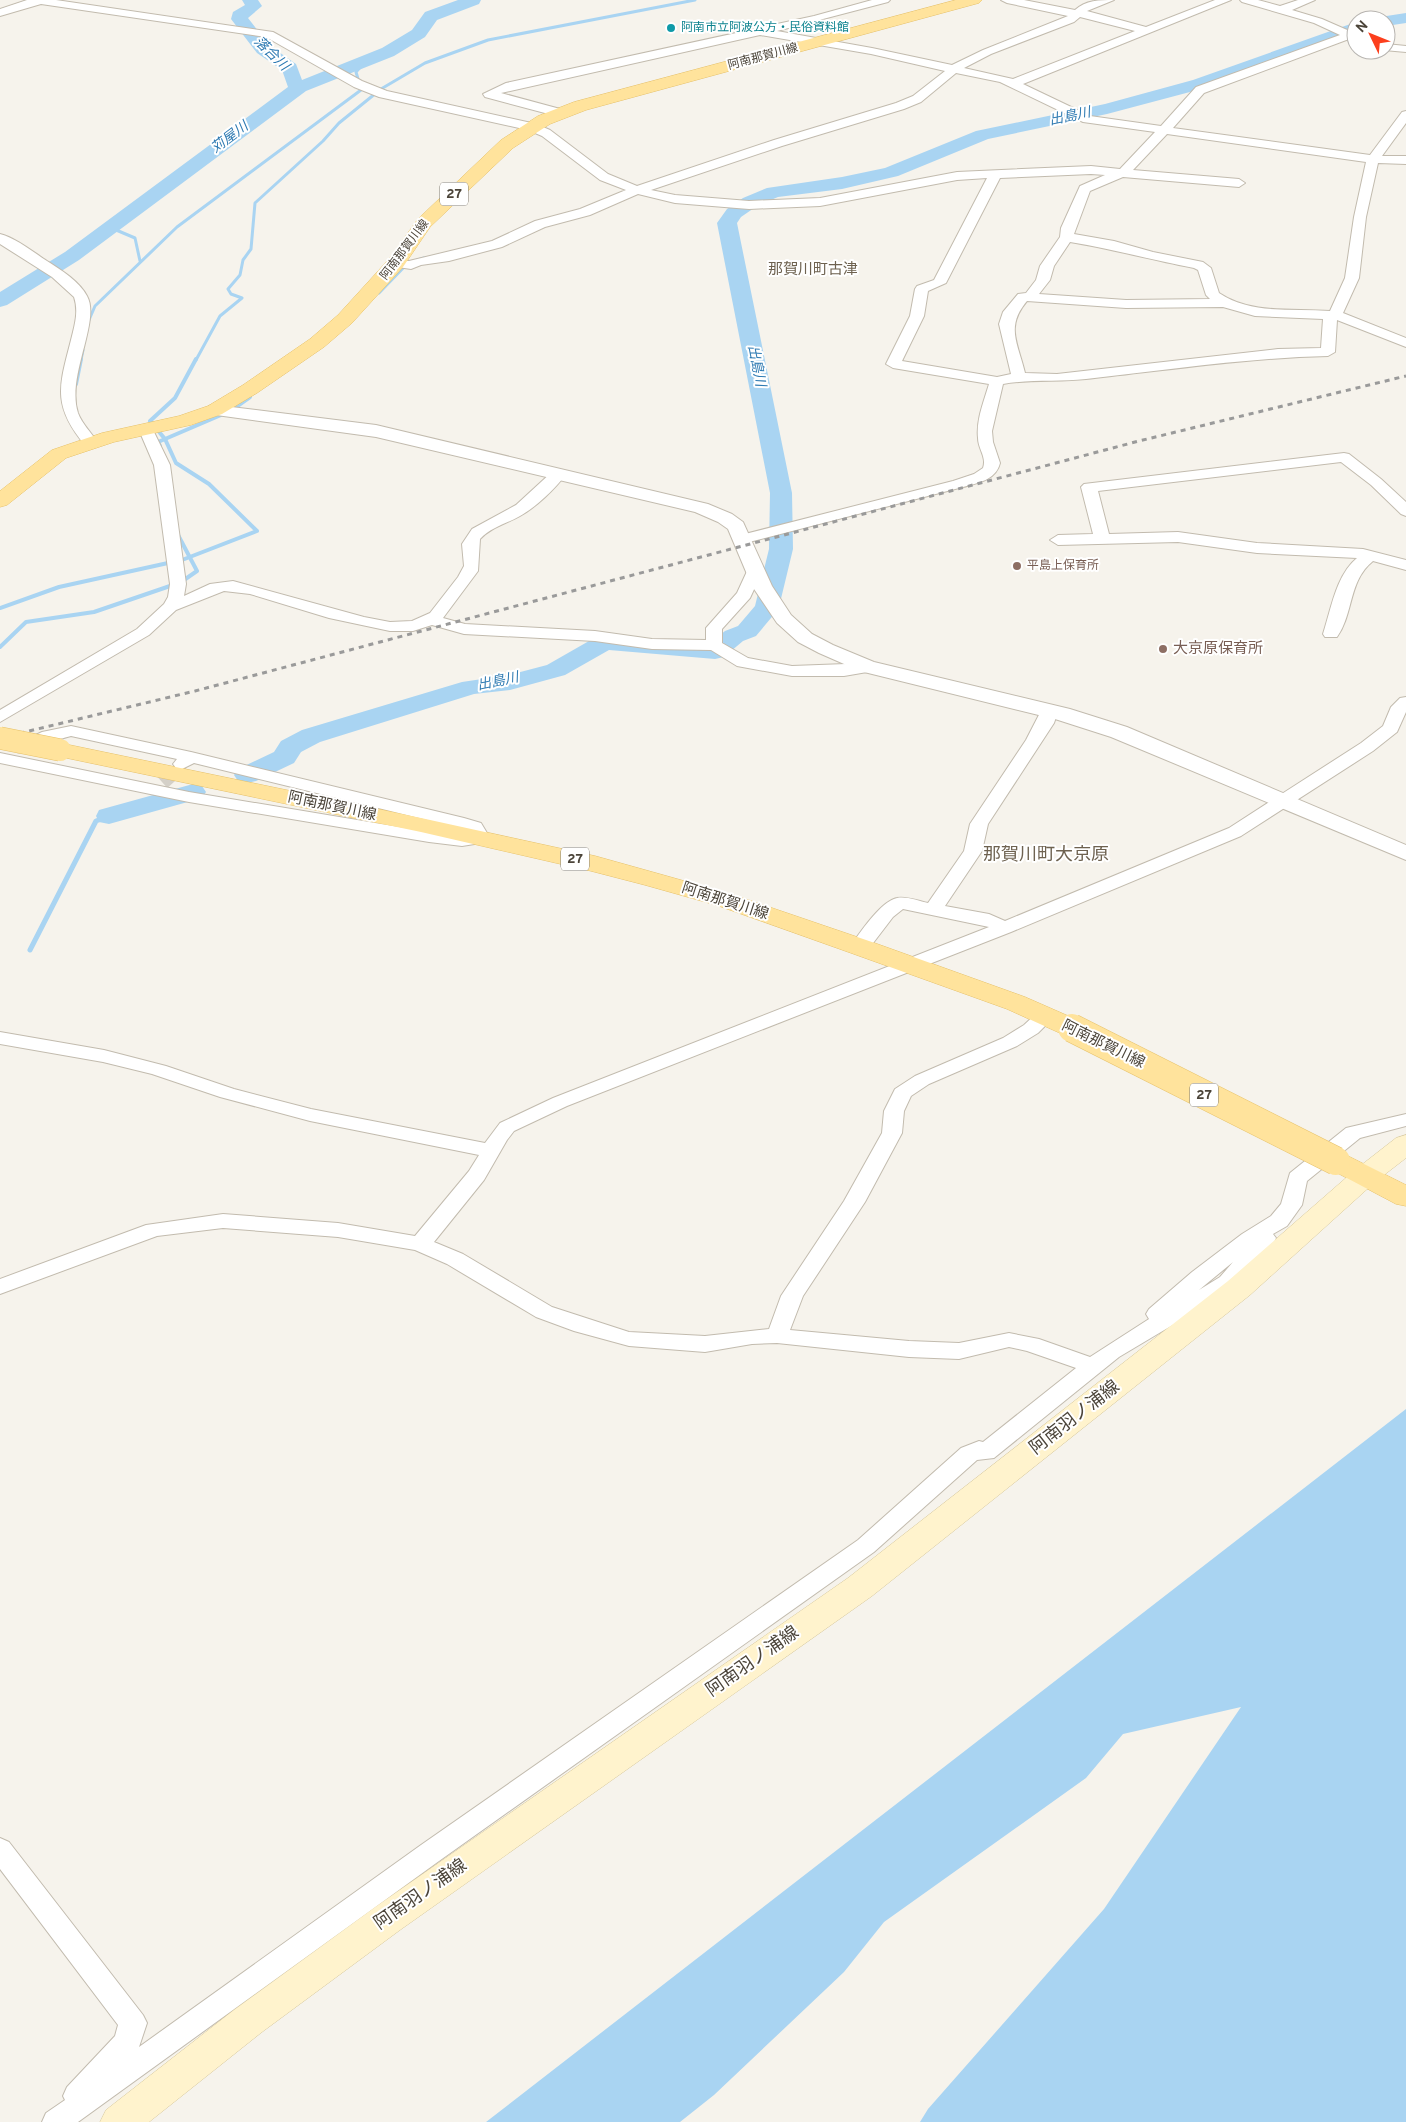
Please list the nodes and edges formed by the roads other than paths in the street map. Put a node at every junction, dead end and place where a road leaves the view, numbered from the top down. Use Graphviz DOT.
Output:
graph roads {
  1 [pos="884,0"];
  2 [pos="974,0"];
  3 [pos="1007,0"];
  4 [pos="1108,0"];
  5 [pos="1225,0"];
  6 [pos="1246,0"];
  7 [pos="1309,0"];
  8 [pos="38,1"];
  9 [pos="1281,10"];
  10 [pos="0,13"];
  11 [pos="1075,13"];
  12 [pos="758,31"];
  13 [pos="1146,31"];
  14 [pos="1346,33"];
  15 [pos="1346,35"];
  16 [pos="819,42"];
  17 [pos="950,69"];
  18 [pos="1015,83"];
  19 [pos="560,113"];
  20 [pos="1406,115"];
  21 [pos="532,127"];
  22 [pos="1164,130"];
  23 [pos="1373,160"];
  24 [pos="1406,160"];
  25 [pos="1124,172"];
  26 [pos="996,174"];
  27 [pos="1239,183"];
  28 [pos="635,190"];
  29 [pos="1067,237"];
  30 [pos="0,238"];
  31 [pos="402,264"];
  32 [pos="1031,296"];
  33 [pos="1226,303"];
  34 [pos="1333,316"];
  35 [pos="1406,343"];
  36 [pos="1019,377"];
  37 [pos="997,381"];
  38 [pos="215,410"];
  39 [pos="146,430"];
  40 [pos="90,442"];
  41 [pos="558,474"];
  42 [pos="0,501"];
  43 [pos="1406,511"];
  44 [pos="1102,538"];
  45 [pos="743,539"];
  46 [pos="1058,540"];
  47 [pos="1372,555"];
  48 [pos="1406,565"];
  49 [pos="755,570"];
  50 [pos="170,607"];
  51 [pos="431,620"];
  52 [pos="1331,634"];
  53 [pos="714,645"];
  54 [pos="867,667"];
  55 [pos="1406,702"];
  56 [pos="1049,711"];
  57 [pos="0,717"];
  58 [pos="0,738"];
  59 [pos="0,757"];
  60 [pos="1283,802"];
  61 [pos="481,838"];
  62 [pos="1406,853"];
  63 [pos="934,908"];
  64 [pos="1004,928"];
  65 [pos="860,947"];
  66 [pos="907,965"];
  67 [pos="1045,1016"];
  68 [pos="0,1038"];
  69 [pos="1406,1120"];
  70 [pos="1406,1144"];
  71 [pos="492,1151"];
  72 [pos="1372,1180"];
  73 [pos="1406,1196"];
  74 [pos="1269,1228"];
  75 [pos="420,1244"];
  76 [pos="1234,1285"];
  77 [pos="0,1287"];
  78 [pos="777,1336"];
  79 [pos="1102,1359"];
  80 [pos="0,1849"];
  81 [pos="60,2120"];
  82 [pos="120,2122"];
  1 -- 12 [label="street"];
  2 -- 16 [label="main road, 阿南那賀川線 / 27"];
  3 -- 11 [label="street"];
  4 -- 11 [label="street"];
  5 -- 13 [label="street"];
  6 -- 9 [label="street"];
  7 -- 9 [label="street"];
  8 -- 10 [label="street"];
  8 -- 21 [label="street"];
  9 -- 14 [label="street"];
  11 -- 13 [label="street"];
  11 -- 17 [label="street"];
  12 -- 16 [label="street"];
  12 -- 19 [label="street"];
  13 -- 18 [label="street"];
  15 -- 22 [label="street"];
  16 -- 17 [label="street"];
  16 -- 19 [label="main road, 阿南那賀川線 / 27"];
  17 -- 18 [label="street"];
  17 -- 28 [label="street"];
  18 -- 22 [label="street"];
  19 -- 21 [label="main road, 阿南那賀川線 / 27"];
  20 -- 23 [label="street"];
  21 -- 28 [label="street"];
  21 -- 31 [label="main road, 阿南那賀川線 / 27"];
  22 -- 23 [label="street"];
  22 -- 25 [label="street"];
  23 -- 24 [label="street"];
  23 -- 34 [label="street"];
  25 -- 26 [label="street"];
  25 -- 27 [label="street"];
  25 -- 29 [label="street"];
  26 -- 28 [label="street"];
  26 -- 37 [label="street"];
  28 -- 31 [label="street"];
  29 -- 32 [label="street"];
  29 -- 33 [label="street"];
  30 -- 40 [label="street"];
  31 -- 38 [label="main road, 阿南那賀川線 / 27"];
  32 -- 33 [label="street"];
  32 -- 36 [label="street"];
  33 -- 34 [label="street"];
  34 -- 35 [label="street"];
  34 -- 36 [label="street"];
  36 -- 37 [label="street"];
  37 -- 45 [label="street"];
  38 -- 39 [label="main road, 阿南那賀川線 / 27"];
  38 -- 41 [label="street"];
  39 -- 40 [label="main road, 阿南那賀川線 / 27"];
  39 -- 50 [label="street"];
  40 -- 42 [label="main road, 阿南那賀川線 / 27"];
  41 -- 45 [label="street"];
  41 -- 51 [label="street"];
  43 -- 44 [label="street"];
  44 -- 46 [label="street"];
  44 -- 47 [label="street"];
  45 -- 49 [label="street"];
  47 -- 48 [label="street"];
  47 -- 52 [label="street"];
  49 -- 53 [label="street"];
  49 -- 54 [label="street"];
  50 -- 51 [label="street"];
  50 -- 57 [label="street"];
  51 -- 53 [label="street"];
  53 -- 54 [label="street"];
  54 -- 56 [label="street"];
  55 -- 60 [label="street"];
  56 -- 60 [label="street"];
  56 -- 63 [label="street"];
  58 -- 61 [label="main road, 阿南那賀川線 / 27, bridge"];
  59 -- 61 [label="street"];
  59 -- 61 [label="street"];
  60 -- 62 [label="street"];
  60 -- 64 [label="street"];
  61 -- 65 [label="main road, 阿南那賀川線 / 27"];
  63 -- 64 [label="street"];
  63 -- 65 [label="street"];
  64 -- 66 [label="street"];
  65 -- 66 [label="main road, 阿南那賀川線 / 27"];
  66 -- 67 [label="main road, 阿南那賀川線 / 27"];
  66 -- 71 [label="street"];
  67 -- 72 [label="main road, 阿南那賀川線 / 27, bridge"];
  67 -- 78 [label="street"];
  68 -- 71 [label="street"];
  69 -- 74 [label="street"];
  70 -- 72 [label="main road, 阿南羽ノ浦線"];
  71 -- 75 [label="street"];
  72 -- 73 [label="main road, 阿南那賀川線 / 27"];
  72 -- 76 [label="main road, 阿南羽ノ浦線"];
  74 -- 76 [label="street"];
  74 -- 79 [label="street"];
  75 -- 77 [label="street"];
  75 -- 78 [label="street"];
  76 -- 79 [label="street"];
  76 -- 82 [label="main road, 阿南羽ノ浦線"];
  78 -- 79 [label="street"];
  79 -- 81 [label="street"];
  80 -- 81 [label="street"];
}
